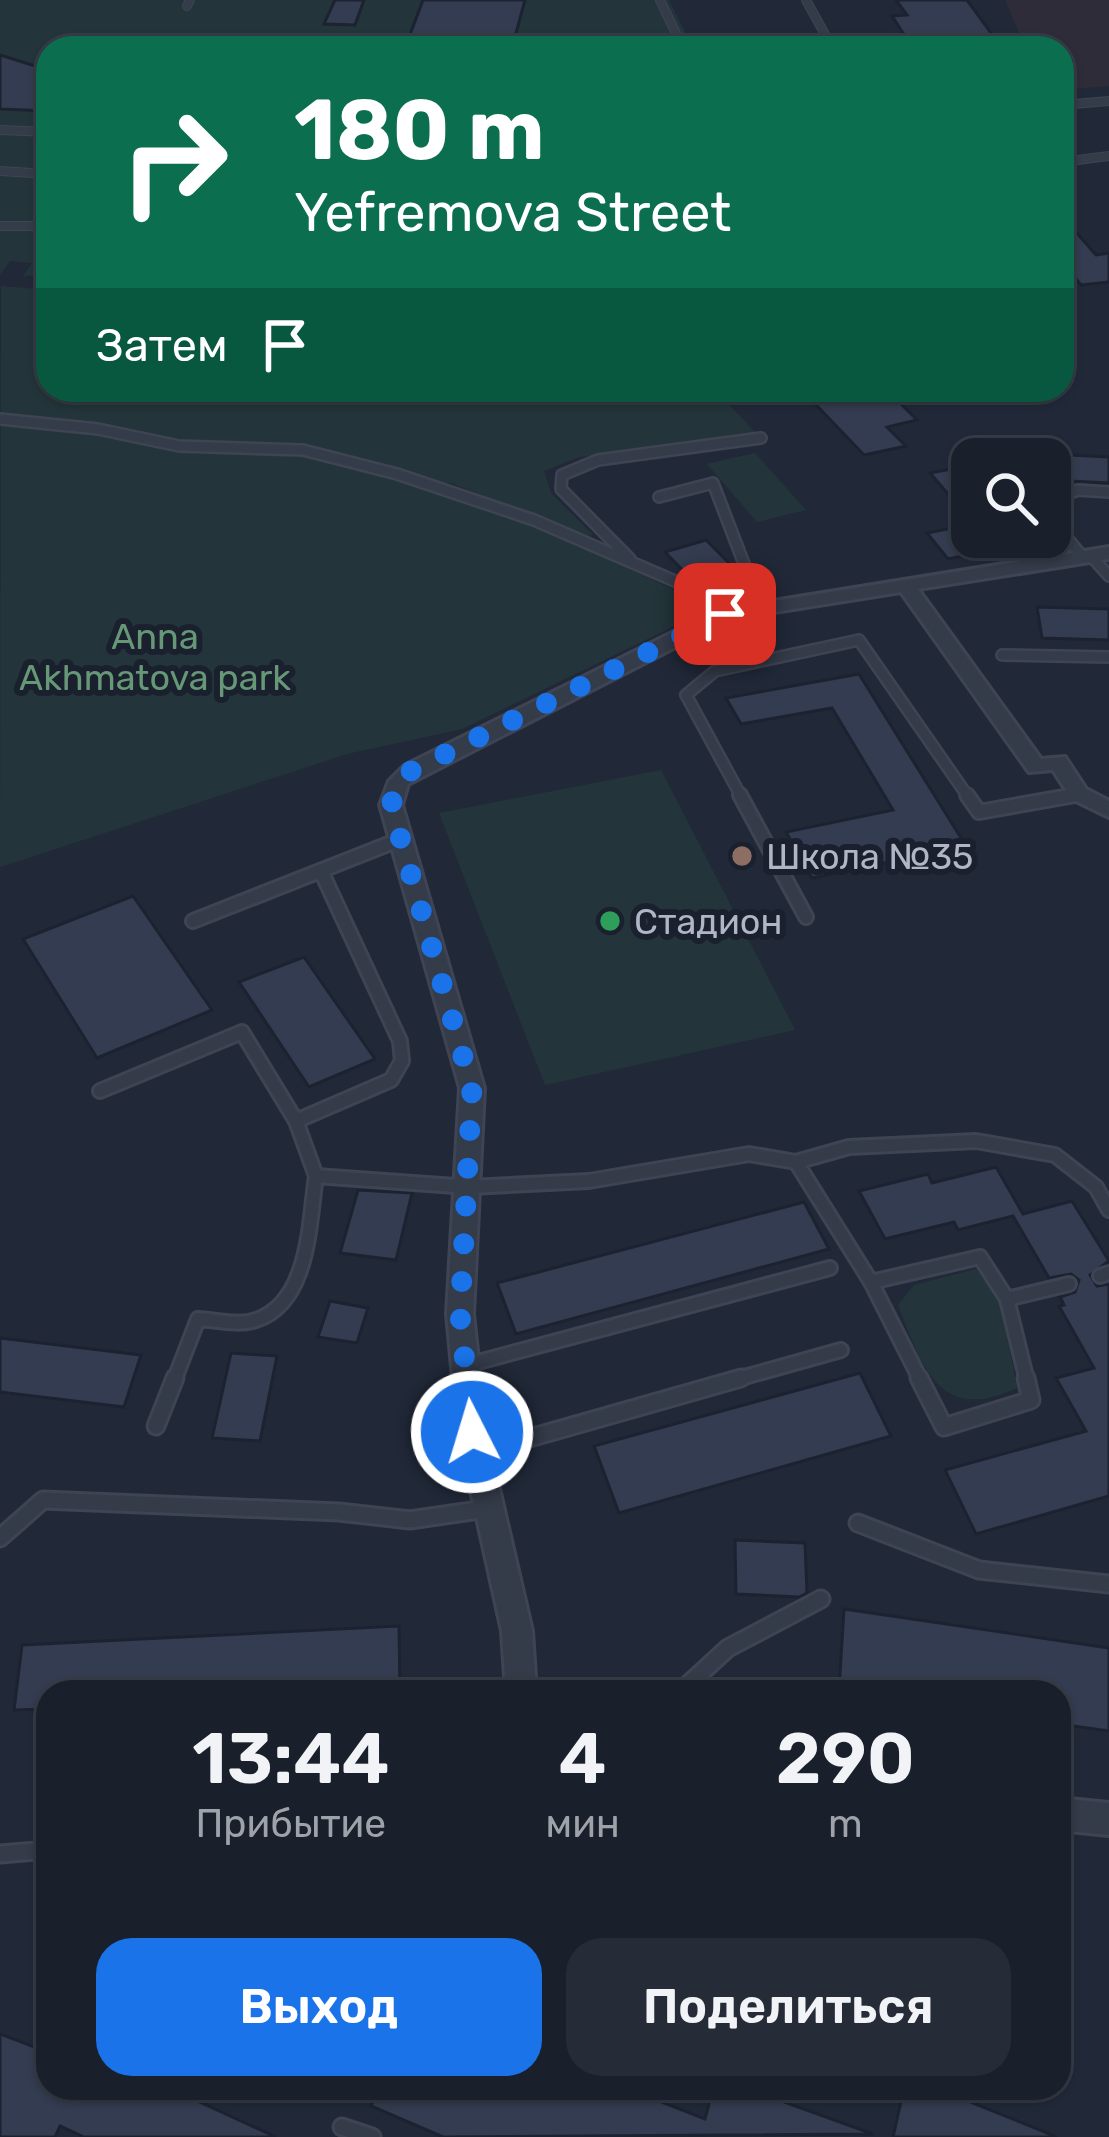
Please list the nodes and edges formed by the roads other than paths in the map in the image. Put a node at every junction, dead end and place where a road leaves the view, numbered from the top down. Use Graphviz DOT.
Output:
graph roads {
  1 [pos="660,0"];
  2 [pos="806,0"];
  3 [pos="677,36"];
  4 [pos="826,36"];
  5 [pos="1109,101"];
  6 [pos="1074,104"];
  7 [pos="0,130"];
  8 [pos="36,132"];
  9 [pos="1109,156"];
  10 [pos="1074,160"];
  11 [pos="0,171"];
  12 [pos="36,172"];
  13 [pos="0,226"];
  14 [pos="36,226"];
  15 [pos="0,419"];
  16 [pos="761,438"];
  17 [pos="1109,492"];
  18 [pos="1071,493"];
  19 [pos="659,497"];
  20 [pos="1071,536"];
  21 [pos="1094,555"];
  22 [pos="635,564"];
  23 [pos="1109,576"];
  24 [pos="907,587"];
  25 [pos="761,608"];
  26 [pos="725,614"];
  27 [pos="1002,656"];
  28 [pos="1109,657"];
  29 [pos="1079,794"];
  30 [pos="1109,810"];
  31 [pos="401,839"];
  32 [pos="321,872"];
  33 [pos="806,917"];
  34 [pos="193,921"];
  35 [pos="100,1091"];
  36 [pos="296,1121"];
  37 [pos="796,1162"];
  38 [pos="316,1176"];
  39 [pos="469,1187"];
  40 [pos="1109,1210"];
  41 [pos="830,1268"];
  42 [pos="871,1282"];
  43 [pos="1069,1284"];
  44 [pos="1007,1299"];
  45 [pos="842,1350"];
  46 [pos="465,1366"];
  47 [pos="156,1426"];
  48 [pos="476,1454"];
  49 [pos="488,1509"];
  50 [pos="858,1523"];
  51 [pos="0,1538"];
  52 [pos="1109,1584"];
  53 [pos="821,1599"];
  54 [pos="519,1680"];
  55 [pos="693,1680"];
  56 [pos="1071,1815"];
  57 [pos="1109,1819"];
  58 [pos="36,1851"];
  59 [pos="0,1854"];
  60 [pos="343,2127"];
  61 [pos="372,2137"];
  1 -- 3 [label="lane"];
  2 -- 4 [label="lane"];
  5 -- 6 [label="lane"];
  7 -- 8 [label="lane"];
  9 -- 10 [label="lane"];
  11 -- 12 [label="lane"];
  13 -- 14 [label="lane"];
  15 -- 22 [label="lane"];
  16 -- 22 [label="lane"];
  17 -- 18 [label="lane"];
  19 -- 25 [label="lane"];
  20 -- 21 [label="lane"];
  21 -- 23 [label="lane"];
  21 -- 24 [label="street"];
  22 -- 26 [label="lane"];
  24 -- 25 [label="street"];
  24 -- 29 [label="street"];
  25 -- 26 [label="street"];
  26 -- 31 [label="street"];
  27 -- 28 [label="lane"];
  29 -- 30 [label="street"];
  29 -- 33 [label="lane"];
  31 -- 32 [label="lane"];
  31 -- 39 [label="street"];
  32 -- 34 [label="lane"];
  32 -- 36 [label="lane"];
  35 -- 36 [label="lane"];
  36 -- 38 [label="lane"];
  37 -- 39 [label="lane"];
  37 -- 40 [label="lane"];
  37 -- 42 [label="lane"];
  38 -- 39 [label="lane"];
  38 -- 47 [label="lane"];
  39 -- 46 [label="street"];
  41 -- 46 [label="lane"];
  42 -- 44 [label="lane"];
  42 -- 44 [label="lane"];
  43 -- 44 [label="lane"];
  45 -- 48 [label="lane"];
  46 -- 48 [label="street"];
  48 -- 49 [label="street"];
  49 -- 51 [label="lane"];
  49 -- 54 [label="street"];
  50 -- 52 [label="lane"];
  53 -- 55 [label="lane"];
  56 -- 57 [label="street"];
  58 -- 59 [label="lane"];
  60 -- 61 [label="lane"];
}
